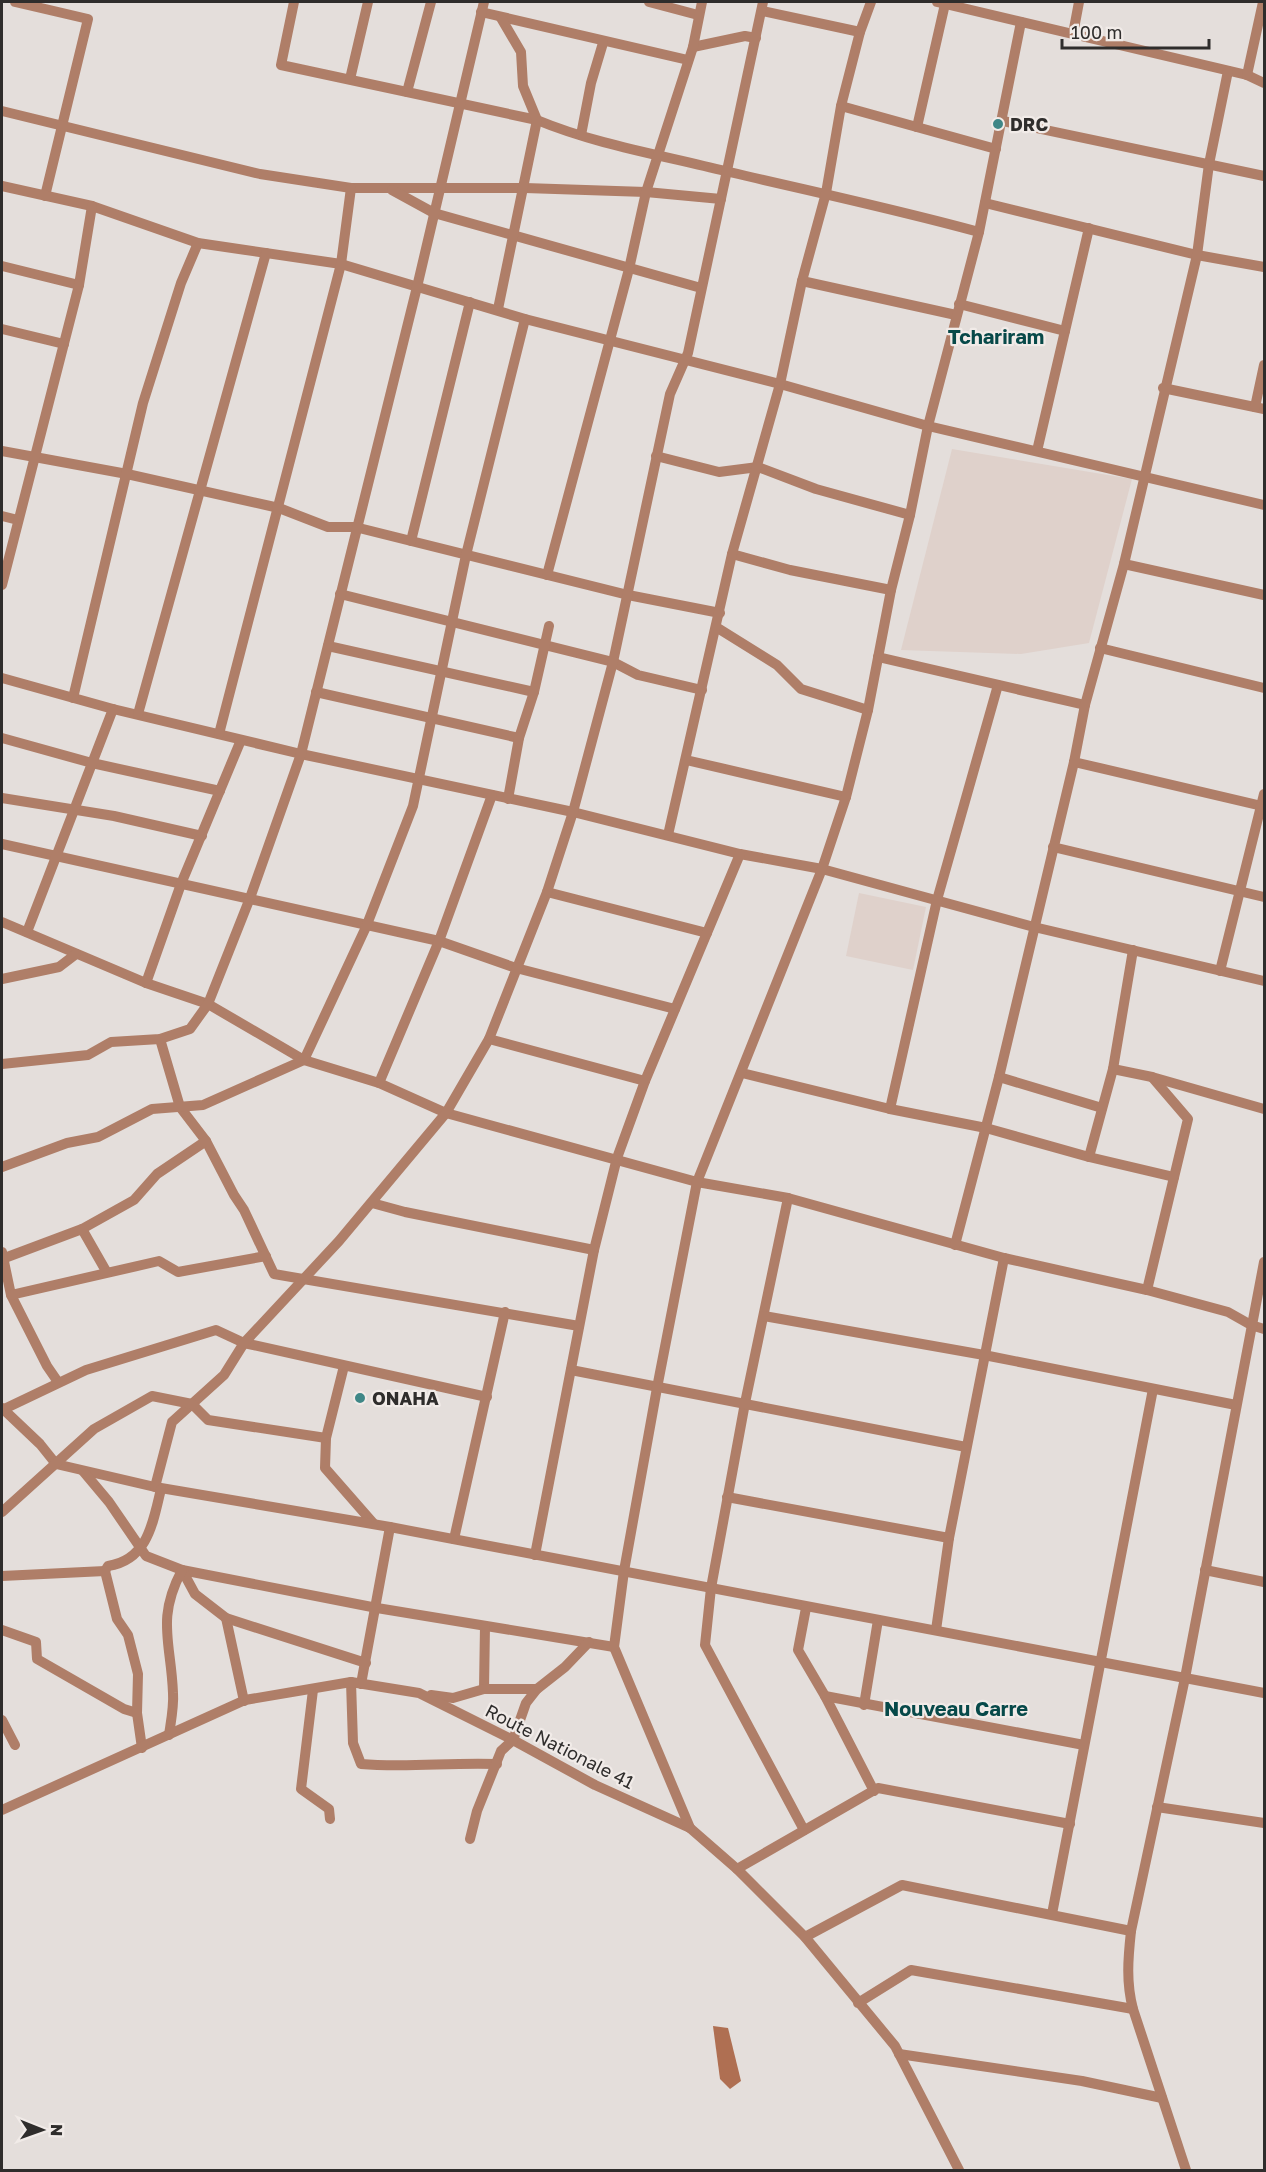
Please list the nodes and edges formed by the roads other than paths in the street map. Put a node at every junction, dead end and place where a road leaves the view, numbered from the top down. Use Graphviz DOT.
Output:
graph roads {
  1 [pos="15,2"];
  2 [pos="294,2"];
  3 [pos="368,2"];
  4 [pos="431,2"];
  5 [pos="649,2"];
  6 [pos="702,2"];
  7 [pos="871,2"];
  8 [pos="1079,2"];
  9 [pos="1263,2"];
  10 [pos="941,3"];
  11 [pos="762,6"];
  12 [pos="482,7"];
  13 [pos="698,15"];
  14 [pos="501,18"];
  15 [pos="1021,22"];
  16 [pos="860,32"];
  17 [pos="1073,34"];
  18 [pos="756,38"];
  19 [pos="603,43"];
  20 [pos="693,47"];
  21 [pos="688,60"];
  22 [pos="1228,71"];
  23 [pos="1247,75"];
  24 [pos="350,80"];
  25 [pos="1264,83"];
  26 [pos="407,92"];
  27 [pos="458,102"];
  28 [pos="842,106"];
  29 [pos="2,111"];
  30 [pos="537,120"];
  31 [pos="1003,121"];
  32 [pos="62,126"];
  33 [pos="916,127"];
  34 [pos="581,135"];
  35 [pos="996,148"];
  36 [pos="659,156"];
  37 [pos="1209,164"];
  38 [pos="727,171"];
  39 [pos="1264,176"];
  40 [pos="2,186"];
  41 [pos="439,187"];
  42 [pos="351,188"];
  43 [pos="525,188"];
  44 [pos="392,190"];
  45 [pos="646,192"];
  46 [pos="826,193"];
  47 [pos="45,196"];
  48 [pos="721,199"];
  49 [pos="985,203"];
  50 [pos="92,206"];
  51 [pos="434,213"];
  52 [pos="1089,228"];
  53 [pos="979,232"];
  54 [pos="514,236"];
  55 [pos="198,243"];
  56 [pos="266,253"];
  57 [pos="1197,255"];
  58 [pos="341,264"];
  59 [pos="2,266"];
  60 [pos="1264,267"];
  61 [pos="629,269"];
  62 [pos="802,281"];
  63 [pos="79,285"];
  64 [pos="417,287"];
  65 [pos="701,288"];
  66 [pos="470,302"];
  67 [pos="498,309"];
  68 [pos="958,309"];
  69 [pos="525,319"];
  70 [pos="2,328"];
  71 [pos="1065,331"];
  72 [pos="610,341"];
  73 [pos="64,344"];
  74 [pos="685,360"];
  75 [pos="1264,365"];
  76 [pos="780,384"];
  77 [pos="1163,388"];
  78 [pos="1260,408"];
  79 [pos="928,426"];
  80 [pos="2,451"];
  81 [pos="1037,451"];
  82 [pos="656,456"];
  83 [pos="32,458"];
  84 [pos="759,466"];
  85 [pos="127,474"];
  86 [pos="1145,477"];
  87 [pos="199,490"];
  88 [pos="1264,505"];
  89 [pos="279,508"];
  90 [pos="910,515"];
  91 [pos="2,516"];
  92 [pos="18,520"];
  93 [pos="355,527"];
  94 [pos="411,541"];
  95 [pos="732,554"];
  96 [pos="466,555"];
  97 [pos="1124,564"];
  98 [pos="547,575"];
  99 [pos="2,584"];
  100 [pos="891,590"];
  101 [pos="340,594"];
  102 [pos="628,595"];
  103 [pos="1264,595"];
  104 [pos="720,613"];
  105 [pos="451,622"];
  106 [pos="549,626"];
  107 [pos="716,627"];
  108 [pos="544,645"];
  109 [pos="328,646"];
  110 [pos="1100,648"];
  111 [pos="878,657"];
  112 [pos="613,662"];
  113 [pos="441,671"];
  114 [pos="2,678"];
  115 [pos="998,685"];
  116 [pos="1264,688"];
  117 [pos="702,690"];
  118 [pos="316,692"];
  119 [pos="534,692"];
  120 [pos="73,698"];
  121 [pos="1085,705"];
  122 [pos="114,709"];
  123 [pos="868,710"];
  124 [pos="138,714"];
  125 [pos="431,718"];
  126 [pos="219,734"];
  127 [pos="2,738"];
  128 [pos="519,738"];
  129 [pos="241,740"];
  130 [pos="301,754"];
  131 [pos="686,760"];
  132 [pos="1074,762"];
  133 [pos="92,763"];
  134 [pos="418,780"];
  135 [pos="220,791"];
  136 [pos="1264,794"];
  137 [pos="492,795"];
  138 [pos="846,797"];
  139 [pos="2,798"];
  140 [pos="508,799"];
  141 [pos="1262,806"];
  142 [pos="73,811"];
  143 [pos="573,812"];
  144 [pos="668,835"];
  145 [pos="202,836"];
  146 [pos="2,844"];
  147 [pos="1053,847"];
  148 [pos="740,854"];
  149 [pos="54,857"];
  150 [pos="822,870"];
  151 [pos="181,884"];
  152 [pos="1242,891"];
  153 [pos="547,892"];
  154 [pos="1264,897"];
  155 [pos="250,898"];
  156 [pos="937,900"];
  157 [pos="2,922"];
  158 [pos="366,927"];
  159 [pos="1034,927"];
  160 [pos="27,932"];
  161 [pos="707,933"];
  162 [pos="439,941"];
  163 [pos="1133,950"];
  164 [pos="76,954"];
  165 [pos="516,968"];
  166 [pos="1220,971"];
  167 [pos="2,979"];
  168 [pos="1264,981"];
  169 [pos="146,983"];
  170 [pos="208,1004"];
  171 [pos="675,1009"];
  172 [pos="160,1039"];
  173 [pos="489,1039"];
  174 [pos="304,1060"];
  175 [pos="2,1064"];
  176 [pos="1113,1069"];
  177 [pos="742,1073"];
  178 [pos="999,1077"];
  179 [pos="1152,1077"];
  180 [pos="645,1081"];
  181 [pos="379,1083"];
  182 [pos="180,1107"];
  183 [pos="1102,1108"];
  184 [pos="890,1109"];
  185 [pos="1264,1110"];
  186 [pos="446,1113"];
  187 [pos="986,1128"];
  188 [pos="206,1141"];
  189 [pos="1089,1157"];
  190 [pos="617,1158"];
  191 [pos="2,1167"];
  192 [pos="1174,1177"];
  193 [pos="697,1182"];
  194 [pos="788,1198"];
  195 [pos="372,1203"];
  196 [pos="82,1229"];
  197 [pos="955,1245"];
  198 [pos="594,1250"];
  199 [pos="2,1256"];
  200 [pos="266,1256"];
  201 [pos="1004,1258"];
  202 [pos="1264,1262"];
  203 [pos="106,1271"];
  204 [pos="304,1278"];
  205 [pos="1147,1290"];
  206 [pos="11,1295"];
  207 [pos="505,1312"];
  208 [pos="764,1316"];
  209 [pos="1251,1325"];
  210 [pos="579,1326"];
  211 [pos="1264,1329"];
  212 [pos="244,1343"];
  213 [pos="984,1355"];
  214 [pos="344,1366"];
  215 [pos="571,1370"];
  216 [pos="58,1382"];
  217 [pos="657,1388"];
  218 [pos="1153,1389"];
  219 [pos="487,1397"];
  220 [pos="745,1403"];
  221 [pos="192,1404"];
  222 [pos="1236,1405"];
  223 [pos="2,1410"];
  224 [pos="326,1438"];
  225 [pos="966,1448"];
  226 [pos="56,1464"];
  227 [pos="83,1471"];
  228 [pos="158,1488"];
  229 [pos="727,1497"];
  230 [pos="2,1512"];
  231 [pos="374,1524"];
  232 [pos="390,1527"];
  233 [pos="949,1538"];
  234 [pos="454,1539"];
  235 [pos="142,1548"];
  236 [pos="536,1555"];
  237 [pos="183,1570"];
  238 [pos="1205,1570"];
  239 [pos="105,1571"];
  240 [pos="624,1571"];
  241 [pos="2,1576"];
  242 [pos="1264,1582"];
  243 [pos="711,1588"];
  244 [pos="377,1608"];
  245 [pos="806,1608"];
  246 [pos="226,1618"];
  247 [pos="878,1620"];
  248 [pos="484,1626"];
  249 [pos="2,1630"];
  250 [pos="936,1630"];
  251 [pos="589,1642"];
  252 [pos="614,1647"];
  253 [pos="1100,1662"];
  254 [pos="366,1663"];
  255 [pos="1185,1677"];
  256 [pos="356,1683"];
  257 [pos="484,1689"];
  258 [pos="537,1689"];
  259 [pos="313,1690"];
  260 [pos="419,1693"];
  261 [pos="1264,1693"];
  262 [pos="825,1696"];
  263 [pos="244,1701"];
  264 [pos="864,1705"];
  265 [pos="137,1713"];
  266 [pos="2,1720"];
  267 [pos="169,1735"];
  268 [pos="513,1740"];
  269 [pos="15,1745"];
  270 [pos="1084,1745"];
  271 [pos="142,1748"];
  272 [pos="496,1764"];
  273 [pos="874,1791"];
  274 [pos="1157,1807"];
  275 [pos="2,1810"];
  276 [pos="330,1819"];
  277 [pos="1264,1823"];
  278 [pos="1070,1824"];
  279 [pos="690,1828"];
  280 [pos="804,1830"];
  281 [pos="470,1839"];
  282 [pos="737,1869"];
  283 [pos="1052,1914"];
  284 [pos="1131,1931"];
  285 [pos="805,1937"];
  286 [pos="858,2003"];
  287 [pos="1132,2009"];
  288 [pos="899,2054"];
  289 [pos="1162,2098"];
  290 [pos="959,2170"];
  291 [pos="1186,2170"];
  1 -- 32 [label="street"];
  2 -- 24 [label="street"];
  3 -- 24 [label="street"];
  4 -- 26 [label="street"];
  5 -- 13 [label="street"];
  6 -- 13 [label="street"];
  7 -- 16 [label="street"];
  8 -- 17 [label="street"];
  9 -- 23 [label="street"];
  10 -- 15 [label="street"];
  10 -- 33 [label="street"];
  11 -- 16 [label="street"];
  11 -- 18 [label="street"];
  12 -- 14 [label="street"];
  12 -- 27 [label="street"];
  13 -- 20 [label="street"];
  14 -- 19 [label="street"];
  14 -- 30 [label="street"];
  15 -- 17 [label="street"];
  15 -- 31 [label="street"];
  16 -- 28 [label="street"];
  17 -- 22 [label="street"];
  18 -- 20 [label="street"];
  18 -- 38 [label="street"];
  19 -- 21 [label="street"];
  19 -- 34 [label="street"];
  20 -- 21 [label="street"];
  21 -- 36 [label="street"];
  22 -- 23 [label="street"];
  22 -- 37 [label="street"];
  23 -- 25 [label="street"];
  24 -- 26 [label="street"];
  26 -- 27 [label="street"];
  27 -- 30 [label="street"];
  27 -- 41 [label="street"];
  28 -- 33 [label="street"];
  28 -- 46 [label="street"];
  29 -- 32 [label="street"];
  30 -- 34 [label="street"];
  30 -- 43 [label="street"];
  31 -- 35 [label="street"];
  31 -- 37 [label="street"];
  32 -- 42 [label="street"];
  32 -- 47 [label="street"];
  33 -- 35 [label="street"];
  34 -- 36 [label="street"];
  35 -- 49 [label="street"];
  36 -- 38 [label="street"];
  36 -- 45 [label="street"];
  37 -- 39 [label="street"];
  37 -- 57 [label="street"];
  38 -- 46 [label="street"];
  38 -- 48 [label="street"];
  40 -- 47 [label="street"];
  41 -- 43 [label="street"];
  41 -- 44 [label="street"];
  41 -- 51 [label="street"];
  42 -- 44 [label="street"];
  42 -- 58 [label="street"];
  43 -- 45 [label="street"];
  43 -- 54 [label="street"];
  44 -- 51 [label="street"];
  45 -- 48 [label="street"];
  45 -- 61 [label="street"];
  46 -- 53 [label="street"];
  46 -- 62 [label="street"];
  47 -- 50 [label="street"];
  48 -- 65 [label="street"];
  49 -- 52 [label="street"];
  49 -- 53 [label="street"];
  50 -- 55 [label="street"];
  50 -- 63 [label="street"];
  51 -- 54 [label="street"];
  51 -- 64 [label="street"];
  52 -- 57 [label="street"];
  52 -- 71 [label="street"];
  53 -- 68 [label="street"];
  54 -- 61 [label="street"];
  54 -- 67 [label="street"];
  55 -- 56 [label="street"];
  55 -- 85 [label="street"];
  56 -- 58 [label="street"];
  56 -- 87 [label="street"];
  57 -- 60 [label="street"];
  57 -- 77 [label="street"];
  58 -- 64 [label="street"];
  58 -- 89 [label="street"];
  59 -- 63 [label="street"];
  61 -- 65 [label="street"];
  61 -- 72 [label="street"];
  62 -- 68 [label="street"];
  62 -- 76 [label="street"];
  63 -- 73 [label="street"];
  64 -- 66 [label="street"];
  64 -- 93 [label="street"];
  65 -- 74 [label="street"];
  66 -- 67 [label="street"];
  66 -- 94 [label="street"];
  67 -- 69 [label="street"];
  68 -- 71 [label="street"];
  68 -- 79 [label="street"];
  69 -- 72 [label="street"];
  69 -- 96 [label="street"];
  70 -- 73 [label="street"];
  71 -- 81 [label="street"];
  72 -- 74 [label="street"];
  72 -- 98 [label="street"];
  73 -- 83 [label="street"];
  74 -- 76 [label="street"];
  74 -- 82 [label="street"];
  75 -- 78 [label="street"];
  76 -- 79 [label="street"];
  76 -- 84 [label="street"];
  77 -- 78 [label="street"];
  77 -- 86 [label="street"];
  79 -- 81 [label="street"];
  79 -- 90 [label="street"];
  80 -- 83 [label="street"];
  81 -- 86 [label="street"];
  82 -- 84 [label="street"];
  82 -- 102 [label="street"];
  83 -- 85 [label="street"];
  83 -- 92 [label="street"];
  84 -- 90 [label="street"];
  84 -- 95 [label="street"];
  85 -- 87 [label="street"];
  85 -- 120 [label="street"];
  86 -- 88 [label="street"];
  86 -- 97 [label="street"];
  87 -- 89 [label="street"];
  87 -- 124 [label="street"];
  89 -- 93 [label="street"];
  89 -- 126 [label="street"];
  90 -- 100 [label="street"];
  91 -- 92 [label="street"];
  92 -- 99 [label="street"];
  93 -- 94 [label="street"];
  93 -- 101 [label="street"];
  94 -- 96 [label="street"];
  95 -- 100 [label="street"];
  95 -- 104 [label="street"];
  96 -- 98 [label="street"];
  96 -- 105 [label="street"];
  97 -- 103 [label="street"];
  97 -- 110 [label="street"];
  98 -- 102 [label="street"];
  100 -- 111 [label="street"];
  101 -- 105 [label="street"];
  101 -- 109 [label="street"];
  102 -- 104 [label="street"];
  102 -- 112 [label="street"];
  104 -- 107 [label="street"];
  105 -- 108 [label="street"];
  105 -- 113 [label="street"];
  106 -- 108 [label="street"];
  107 -- 117 [label="street"];
  107 -- 123 [label="street"];
  108 -- 112 [label="street"];
  108 -- 119 [label="street"];
  109 -- 113 [label="street"];
  109 -- 118 [label="street"];
  110 -- 116 [label="street"];
  110 -- 121 [label="street"];
  111 -- 115 [label="street"];
  111 -- 123 [label="street"];
  112 -- 117 [label="street"];
  112 -- 143 [label="street"];
  113 -- 119 [label="street"];
  113 -- 125 [label="street"];
  114 -- 120 [label="street"];
  115 -- 121 [label="street"];
  115 -- 156 [label="street"];
  117 -- 131 [label="street"];
  118 -- 125 [label="street"];
  118 -- 130 [label="street"];
  119 -- 128 [label="street"];
  120 -- 122 [label="street"];
  121 -- 132 [label="street"];
  122 -- 124 [label="street"];
  122 -- 133 [label="street"];
  123 -- 138 [label="street"];
  124 -- 126 [label="street"];
  125 -- 128 [label="street"];
  125 -- 134 [label="street"];
  126 -- 129 [label="street"];
  127 -- 133 [label="street"];
  128 -- 140 [label="street"];
  129 -- 130 [label="street"];
  129 -- 135 [label="street"];
  130 -- 134 [label="street"];
  130 -- 155 [label="street"];
  131 -- 138 [label="street"];
  131 -- 144 [label="street"];
  132 -- 141 [label="street"];
  132 -- 147 [label="street"];
  133 -- 135 [label="street"];
  133 -- 142 [label="street"];
  134 -- 137 [label="street"];
  134 -- 158 [label="street"];
  135 -- 145 [label="street"];
  136 -- 141 [label="street"];
  137 -- 140 [label="street"];
  137 -- 162 [label="street"];
  138 -- 150 [label="street"];
  139 -- 142 [label="street"];
  140 -- 143 [label="street"];
  141 -- 152 [label="street"];
  142 -- 145 [label="street"];
  142 -- 149 [label="street"];
  143 -- 144 [label="street"];
  143 -- 153 [label="street"];
  144 -- 148 [label="street"];
  145 -- 151 [label="street"];
  146 -- 149 [label="street"];
  147 -- 152 [label="street"];
  147 -- 159 [label="street"];
  148 -- 150 [label="street"];
  148 -- 161 [label="street"];
  149 -- 151 [label="street"];
  149 -- 160 [label="street"];
  150 -- 156 [label="street"];
  150 -- 177 [label="street"];
  151 -- 155 [label="street"];
  151 -- 169 [label="street"];
  152 -- 154 [label="street"];
  152 -- 166 [label="street"];
  153 -- 161 [label="street"];
  153 -- 165 [label="street"];
  155 -- 158 [label="street"];
  155 -- 170 [label="street"];
  156 -- 159 [label="street"];
  156 -- 184 [label="street"];
  157 -- 160 [label="street"];
  158 -- 162 [label="street"];
  158 -- 174 [label="street"];
  159 -- 163 [label="street"];
  159 -- 178 [label="street"];
  160 -- 164 [label="street"];
  161 -- 171 [label="street"];
  162 -- 165 [label="street"];
  162 -- 181 [label="street"];
  163 -- 166 [label="street"];
  163 -- 176 [label="street"];
  164 -- 167 [label="street"];
  164 -- 169 [label="street"];
  165 -- 171 [label="street"];
  165 -- 173 [label="street"];
  166 -- 168 [label="street"];
  169 -- 170 [label="street"];
  170 -- 172 [label="street"];
  170 -- 174 [label="street"];
  171 -- 180 [label="street"];
  172 -- 175 [label="street"];
  172 -- 182 [label="street"];
  173 -- 180 [label="street"];
  173 -- 186 [label="street"];
  174 -- 181 [label="street"];
  174 -- 182 [label="street"];
  176 -- 179 [label="street"];
  176 -- 183 [label="street"];
  177 -- 184 [label="street"];
  177 -- 193 [label="street"];
  178 -- 183 [label="street"];
  178 -- 187 [label="street"];
  179 -- 185 [label="street"];
  179 -- 192 [label="street"];
  180 -- 190 [label="street"];
  181 -- 186 [label="street"];
  182 -- 188 [label="street"];
  182 -- 191 [label="street"];
  183 -- 189 [label="street"];
  184 -- 187 [label="street"];
  186 -- 190 [label="street"];
  186 -- 195 [label="street"];
  187 -- 189 [label="street"];
  187 -- 197 [label="street"];
  188 -- 196 [label="street"];
  188 -- 200 [label="street"];
  189 -- 192 [label="street"];
  190 -- 193 [label="street"];
  190 -- 198 [label="street"];
  192 -- 205 [label="street"];
  193 -- 194 [label="street"];
  193 -- 217 [label="street"];
  194 -- 197 [label="street"];
  194 -- 208 [label="street"];
  195 -- 198 [label="street"];
  195 -- 204 [label="street"];
  196 -- 199 [label="street"];
  196 -- 203 [label="street"];
  197 -- 201 [label="street"];
  198 -- 210 [label="street"];
  199 -- 206 [label="street"];
  200 -- 203 [label="street"];
  200 -- 204 [label="street"];
  201 -- 205 [label="street"];
  201 -- 213 [label="street"];
  202 -- 209 [label="street"];
  203 -- 206 [label="street"];
  204 -- 207 [label="street"];
  204 -- 212 [label="street"];
  205 -- 209 [label="street"];
  206 -- 216 [label="street"];
  207 -- 210 [label="street"];
  207 -- 219 [label="street"];
  208 -- 213 [label="street"];
  208 -- 220 [label="street"];
  209 -- 211 [label="street"];
  209 -- 222 [label="street"];
  210 -- 215 [label="street"];
  212 -- 214 [label="street"];
  212 -- 216 [label="street"];
  212 -- 221 [label="street"];
  213 -- 218 [label="street"];
  213 -- 225 [label="street"];
  214 -- 219 [label="street"];
  214 -- 224 [label="street"];
  215 -- 217 [label="street"];
  215 -- 236 [label="street"];
  216 -- 223 [label="street"];
  217 -- 220 [label="street"];
  217 -- 240 [label="street"];
  218 -- 222 [label="street"];
  218 -- 253 [label="street"];
  219 -- 234 [label="street"];
  220 -- 225 [label="street"];
  220 -- 229 [label="street"];
  221 -- 224 [label="street"];
  221 -- 226 [label="street"];
  221 -- 228 [label="street"];
  222 -- 238 [label="street"];
  223 -- 226 [label="street"];
  224 -- 231 [label="street"];
  225 -- 233 [label="street"];
  226 -- 227 [label="street"];
  226 -- 230 [label="street"];
  227 -- 228 [label="street"];
  227 -- 235 [label="street"];
  228 -- 231 [label="street"];
  228 -- 235 [label="street"];
  229 -- 233 [label="street"];
  229 -- 243 [label="street"];
  231 -- 232 [label="street"];
  232 -- 234 [label="street"];
  232 -- 244 [label="street"];
  233 -- 250 [label="street"];
  234 -- 236 [label="street"];
  235 -- 237 [label="street"];
  235 -- 239 [label="street"];
  236 -- 240 [label="street"];
  237 -- 244 [label="street"];
  237 -- 246 [label="street"];
  237 -- 267 [label="street"];
  238 -- 242 [label="street"];
  238 -- 255 [label="street"];
  239 -- 241 [label="street"];
  239 -- 265 [label="street"];
  240 -- 243 [label="street"];
  240 -- 252 [label="street"];
  243 -- 245 [label="street"];
  243 -- 280 [label="street"];
  244 -- 248 [label="street"];
  244 -- 254 [label="street"];
  245 -- 247 [label="street"];
  245 -- 262 [label="street"];
  246 -- 254 [label="street"];
  246 -- 263 [label="street"];
  247 -- 250 [label="street"];
  247 -- 264 [label="street"];
  248 -- 251 [label="street"];
  248 -- 257 [label="street"];
  249 -- 265 [label="street"];
  250 -- 253 [label="street"];
  251 -- 252 [label="street"];
  251 -- 258 [label="street"];
  252 -- 279 [label="street"];
  253 -- 255 [label="street"];
  253 -- 270 [label="street"];
  254 -- 256 [label="street"];
  255 -- 261 [label="street"];
  255 -- 274 [label="street"];
  256 -- 259 [label="street, Route Nationale 41"];
  256 -- 260 [label="street, Route Nationale 41"];
  256 -- 272 [label="street"];
  257 -- 258 [label="street"];
  257 -- 260 [label="street"];
  258 -- 268 [label="street"];
  259 -- 263 [label="street, Route Nationale 41"];
  259 -- 276 [label="street"];
  260 -- 268 [label="street, Route Nationale 41"];
  262 -- 264 [label="street"];
  262 -- 273 [label="street"];
  263 -- 267 [label="street, Route Nationale 41"];
  264 -- 270 [label="street"];
  265 -- 271 [label="street"];
  266 -- 269 [label="street"];
  267 -- 271 [label="street, Route Nationale 41"];
  268 -- 272 [label="street"];
  268 -- 279 [label="street, Route Nationale 41"];
  270 -- 278 [label="street"];
  271 -- 275 [label="street, Route Nationale 41"];
  272 -- 281 [label="street"];
  273 -- 278 [label="street"];
  273 -- 280 [label="street"];
  274 -- 277 [label="street"];
  274 -- 284 [label="street"];
  278 -- 283 [label="street"];
  279 -- 282 [label="street, Route Nationale 41"];
  280 -- 282 [label="street"];
  282 -- 285 [label="street, Route Nationale 41"];
  283 -- 284 [label="street"];
  283 -- 285 [label="street"];
  284 -- 287 [label="street"];
  285 -- 286 [label="street, Route Nationale 41"];
  286 -- 287 [label="street"];
  286 -- 288 [label="street, Route Nationale 41"];
  287 -- 289 [label="street"];
  288 -- 289 [label="street"];
  288 -- 290 [label="street, Route Nationale 41"];
  289 -- 291 [label="street"];
}
